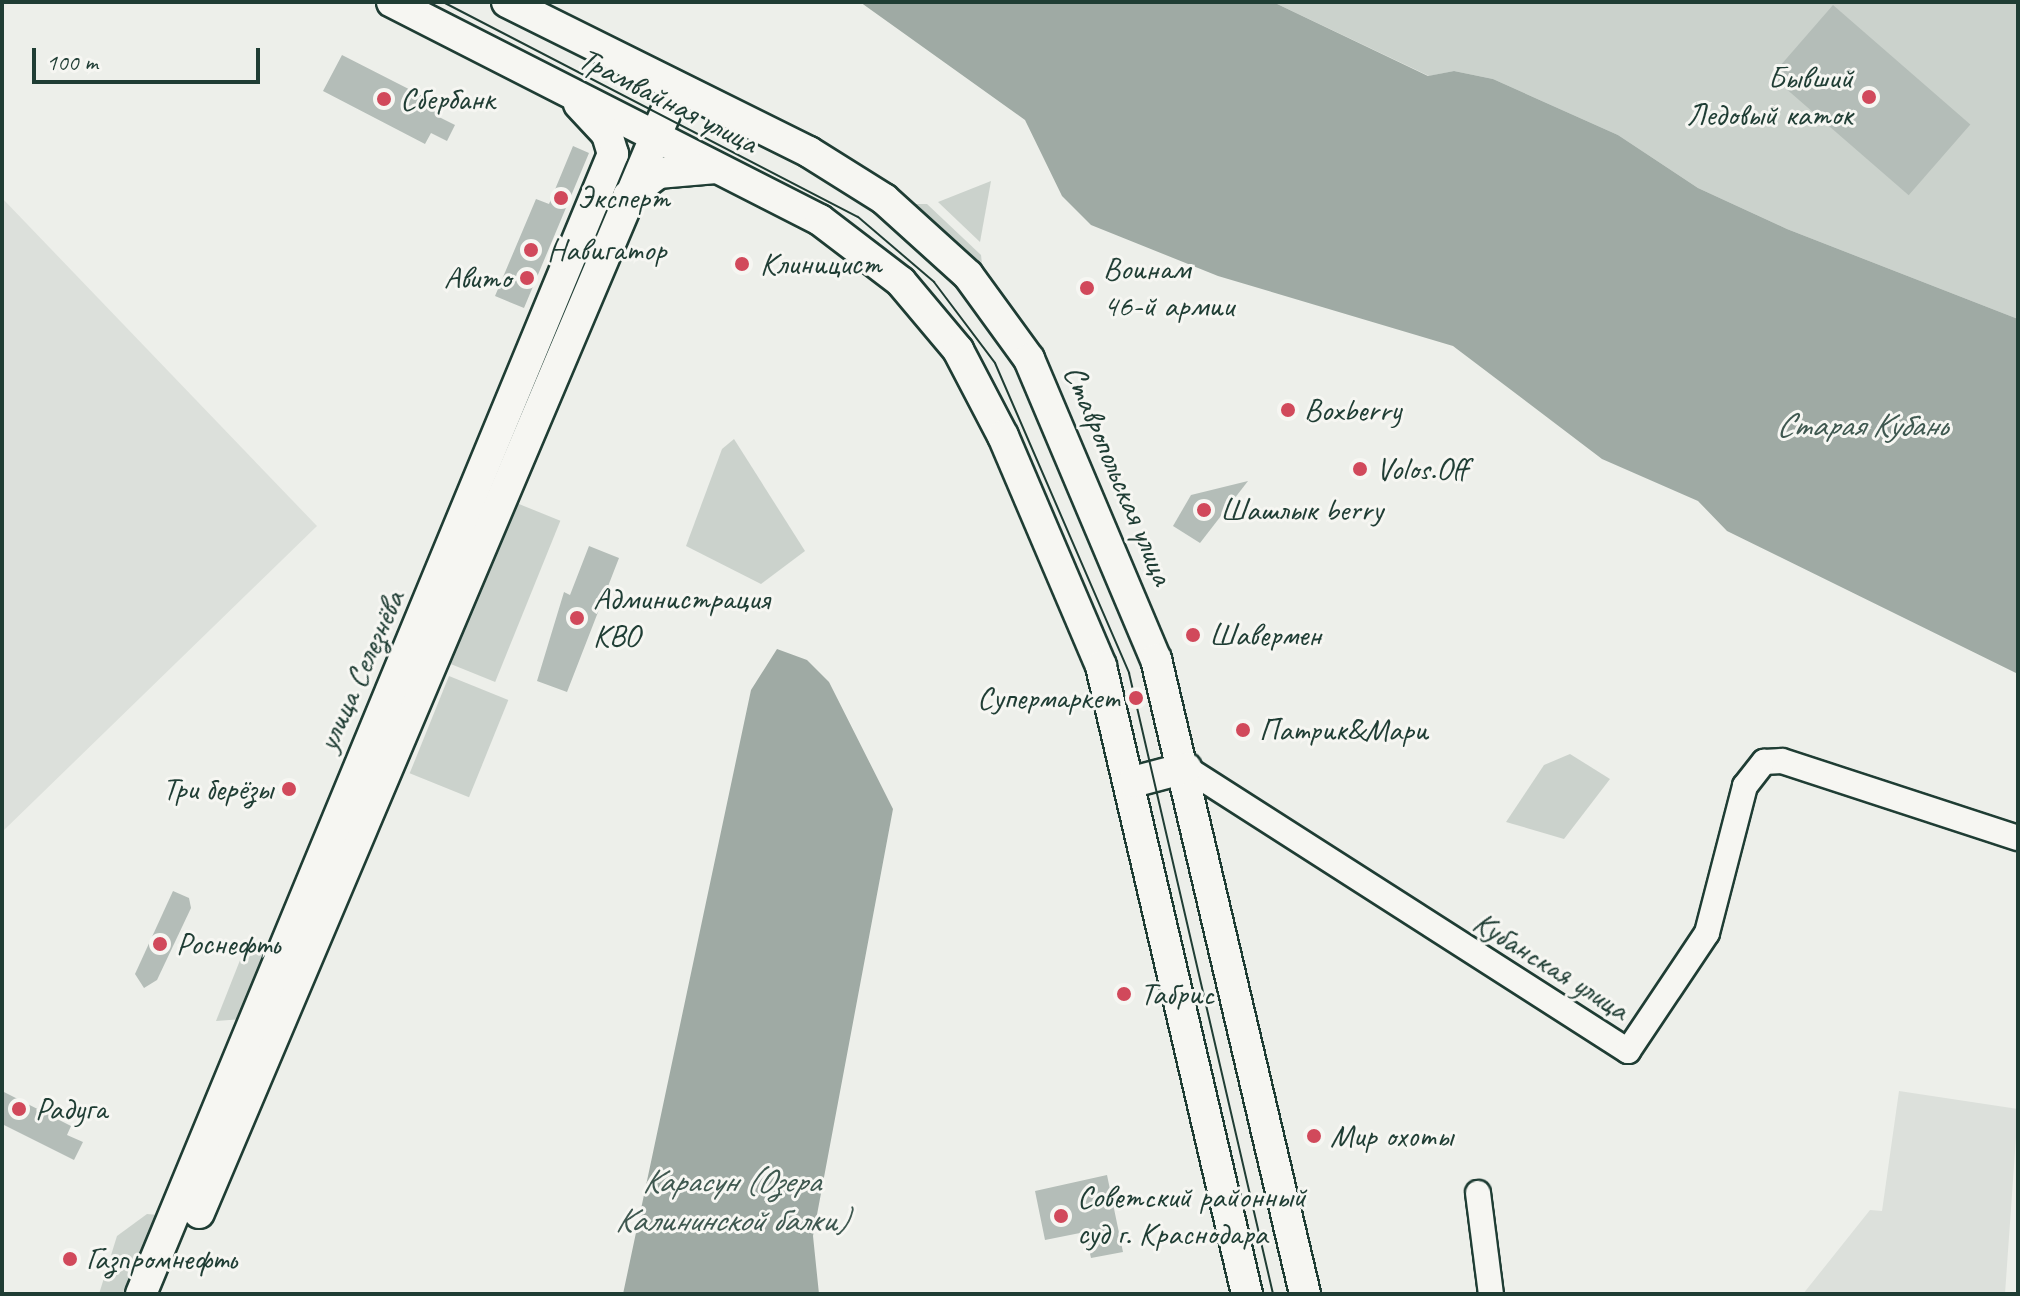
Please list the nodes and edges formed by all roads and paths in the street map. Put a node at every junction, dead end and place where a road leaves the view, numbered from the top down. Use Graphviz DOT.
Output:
graph roads {
  1 [pos="392,2"];
  2 [pos="507,2"];
  3 [pos="676,88"];
  4 [pos="563,89"];
  5 [pos="654,135"];
  6 [pos="722,168"];
  7 [pos="625,199"];
  8 [pos="932,237"];
  9 [pos="1186,768"];
  10 [pos="1133,782"];
  11 [pos="2018,838"];
  12 [pos="1478,1193"];
  13 [pos="141,1294"];
  14 [pos="164,1294"];
  15 [pos="1247,1294"];
  16 [pos="1305,1294"];
  17 [pos="1491,1294"];
  1 -- 4 [label="main road, Трамвайная улица"];
  2 -- 3 [label="main road, Трамвайная улица"];
  3 -- 5 [label="main road, улица Селезнёва"];
  3 -- 8 [label="main road, Трамвайная улица"];
  4 -- 5 [label="main road, Трамвайная улица"];
  4 -- 13 [label="main road, улица Селезнёва"];
  5 -- 6 [label="main road, Трамвайная улица"];
  5 -- 7 [label="main road, улица Селезнёва"];
  6 -- 7 [label="main road, улица Селезнёва"];
  6 -- 10 [label="main road, Трамвайная улица"];
  7 -- 14 [label="main road, улица Селезнёва"];
  8 -- 9 [label="main road, Ставропольская улица"];
  9 -- 10 [label="main road"];
  9 -- 11 [label="street, Кубанская улица"];
  9 -- 16 [label="main road, Ставропольская улица"];
  10 -- 15 [label="main road"];
  12 -- 17 [label="street"];
}
